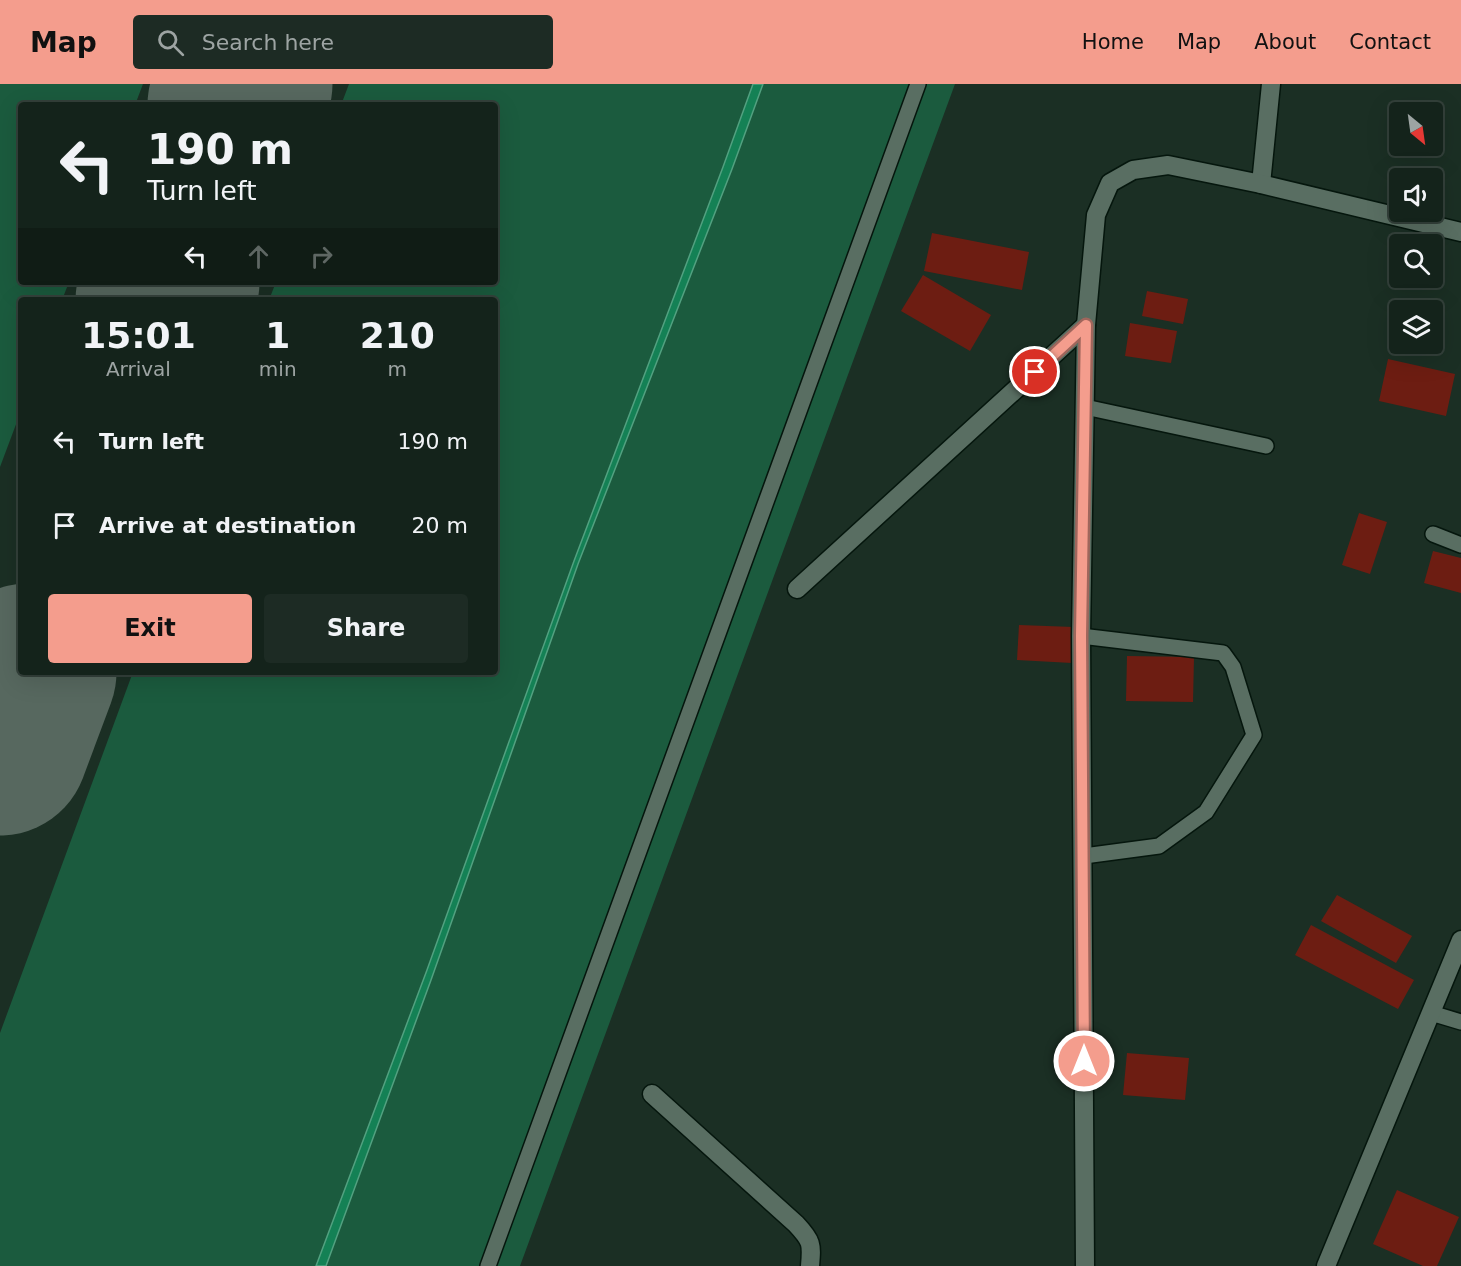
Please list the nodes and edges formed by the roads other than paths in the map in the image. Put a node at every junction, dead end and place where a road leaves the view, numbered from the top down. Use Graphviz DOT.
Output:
graph roads {
  1 [pos="918,84"];
  2 [pos="1271,84"];
  3 [pos="1261,184"];
  4 [pos="1461,232"];
  5 [pos="1086,325"];
  6 [pos="1085,407"];
  7 [pos="1266,446"];
  8 [pos="1433,534"];
  9 [pos="1461,545"];
  10 [pos="797,589"];
  11 [pos="1081,636"];
  12 [pos="1084,856"];
  13 [pos="1461,940"];
  14 [pos="1431,1013"];
  15 [pos="1461,1022"];
  16 [pos="652,1094"];
  17 [pos="488,1266"];
  18 [pos="810,1266"];
  19 [pos="1085,1266"];
  20 [pos="1326,1266"];
  1 -- 17 [label="lane"];
  2 -- 3 [label="street"];
  3 -- 4 [label="street"];
  3 -- 5 [label="street"];
  5 -- 6 [label="street"];
  5 -- 10 [label="street"];
  6 -- 7 [label="lane"];
  6 -- 11 [label="street"];
  8 -- 9 [label="lane"];
  11 -- 12 [label="street"];
  11 -- 12 [label="lane"];
  12 -- 19 [label="street"];
  13 -- 14 [label="street"];
  14 -- 15 [label="lane"];
  14 -- 20 [label="street"];
  16 -- 18 [label="street"];
}
